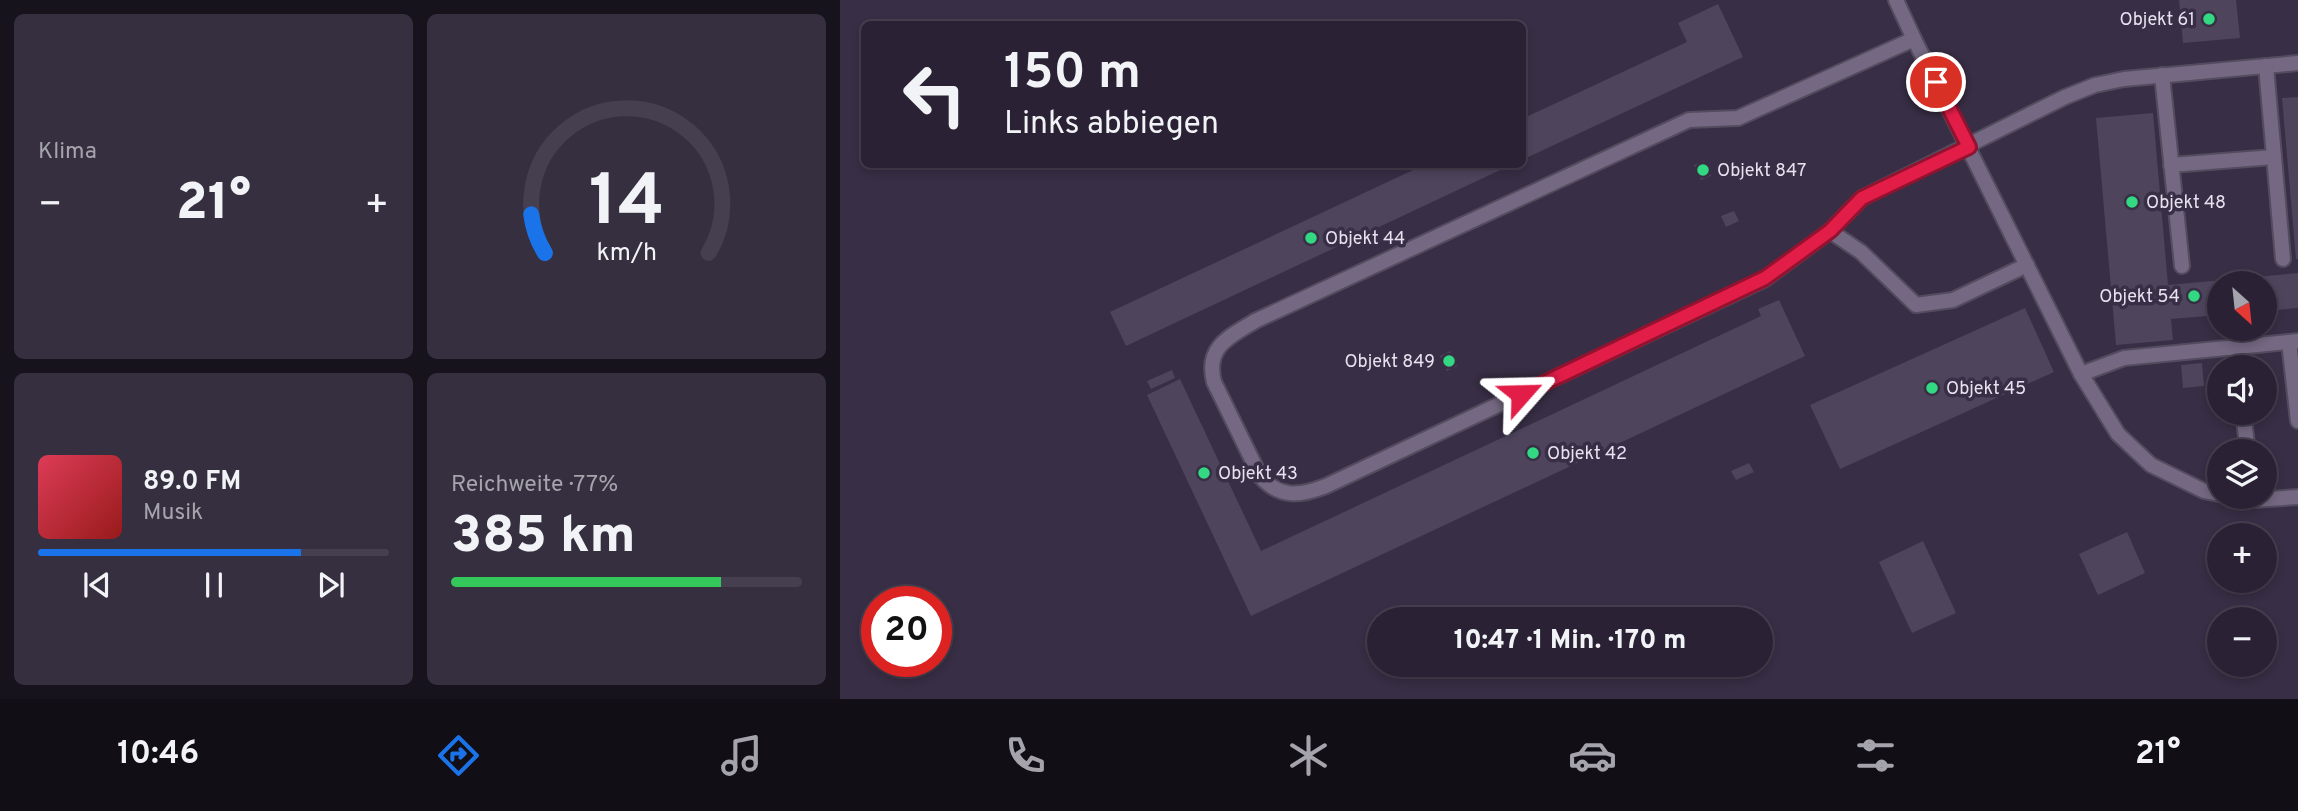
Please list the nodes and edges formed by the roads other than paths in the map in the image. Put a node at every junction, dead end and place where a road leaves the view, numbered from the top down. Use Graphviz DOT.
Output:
graph roads {
  1 [pos="1896,0"];
  2 [pos="1914,39"];
  3 [pos="2298,63"];
  4 [pos="2266,66"];
  5 [pos="2162,75"];
  6 [pos="1969,147"];
  7 [pos="2274,157"];
  8 [pos="2171,165"];
  9 [pos="1830,231"];
  10 [pos="2283,259"];
  11 [pos="2027,265"];
  12 [pos="2182,266"];
  13 [pos="2293,341"];
  14 [pos="2235,348"];
  15 [pos="2236,355"];
  16 [pos="2081,374"];
  17 [pos="2298,421"];
  18 [pos="2207,492"];
  19 [pos="2277,497"];
  20 [pos="2298,497"];
  1 -- 2 [label="lane"];
  2 -- 6 [label="lane"];
  2 -- 9 [label="lane"];
  3 -- 4 [label="lane"];
  4 -- 5 [label="lane"];
  4 -- 7 [label="lane"];
  5 -- 6 [label="lane"];
  5 -- 8 [label="lane"];
  6 -- 9 [label="lane"];
  6 -- 11 [label="lane"];
  7 -- 8 [label="lane"];
  7 -- 10 [label="lane"];
  8 -- 12 [label="lane"];
  9 -- 11 [label="lane"];
  11 -- 16 [label="lane"];
  13 -- 14 [label="lane"];
  13 -- 17 [label="lane"];
  14 -- 15 [label="lane"];
  14 -- 16 [label="lane"];
  16 -- 18 [label="lane"];
  19 -- 20 [label="lane"];
}
